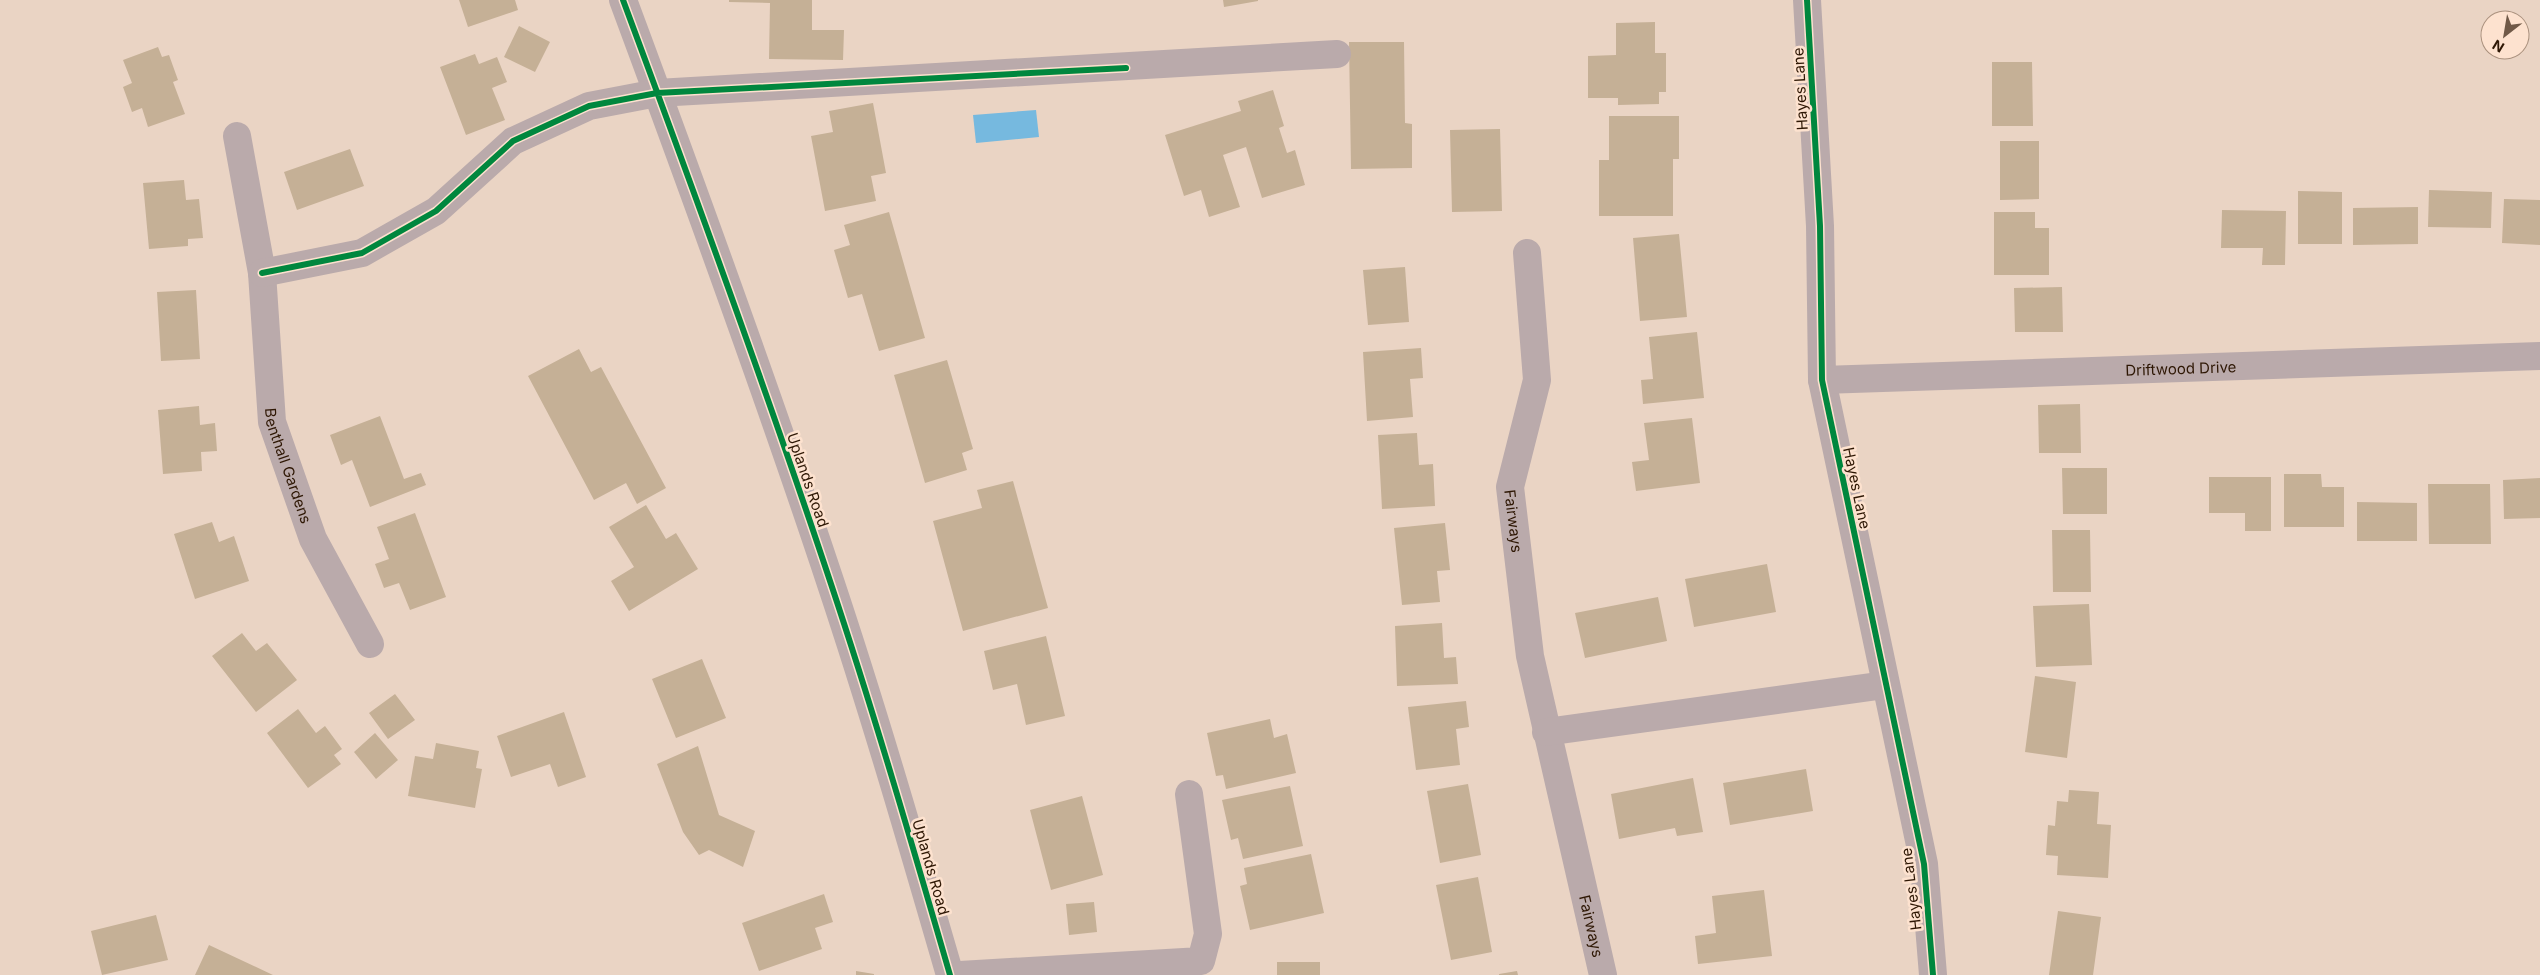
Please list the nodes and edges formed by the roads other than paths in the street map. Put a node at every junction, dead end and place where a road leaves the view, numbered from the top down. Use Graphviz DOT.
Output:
graph roads {
  1 [pos="623,0"];
  2 [pos="1808,0"];
  3 [pos="1337,54"];
  4 [pos="657,93"];
  5 [pos="237,136"];
  6 [pos="1527,253"];
  7 [pos="262,272"];
  8 [pos="2540,356"];
  9 [pos="1822,380"];
  10 [pos="370,644"];
  11 [pos="1885,685"];
  12 [pos="1546,732"];
  13 [pos="1189,794"];
  14 [pos="950,975"];
  15 [pos="960,975"];
  16 [pos="1603,975"];
  17 [pos="1933,975"];
  1 -- 4 [label="street, Uplands Road"];
  2 -- 9 [label="street, Hayes Lane"];
  3 -- 4 [label="street"];
  4 -- 7 [label="street"];
  4 -- 14 [label="street, Uplands Road"];
  5 -- 7 [label="street, Benthall Gardens"];
  6 -- 12 [label="street, Fairways"];
  7 -- 10 [label="street, Benthall Gardens"];
  8 -- 9 [label="street, Driftwood Drive"];
  9 -- 11 [label="street, Hayes Lane"];
  11 -- 12 [label="street"];
  11 -- 17 [label="street, Hayes Lane"];
  12 -- 16 [label="street, Fairways"];
  13 -- 15 [label="street"];
}
